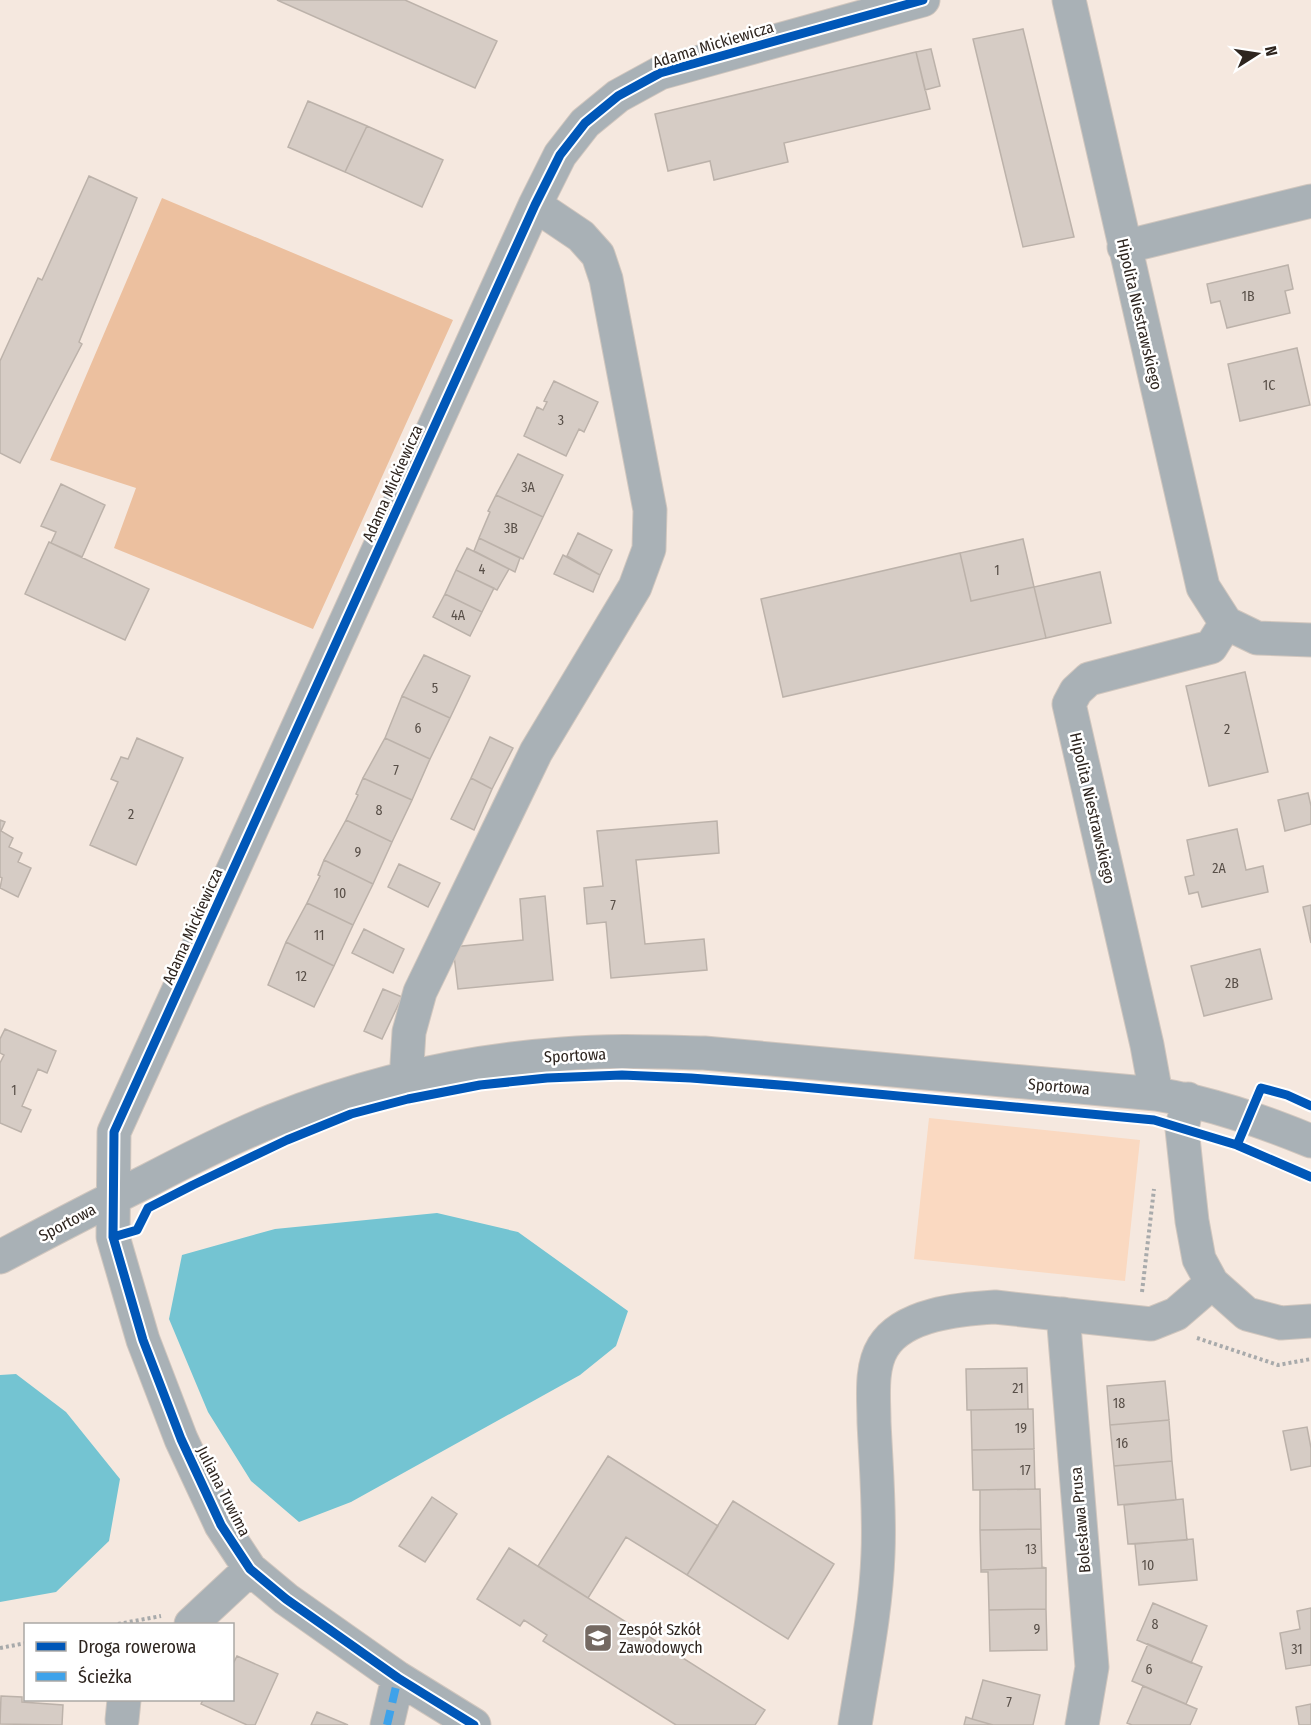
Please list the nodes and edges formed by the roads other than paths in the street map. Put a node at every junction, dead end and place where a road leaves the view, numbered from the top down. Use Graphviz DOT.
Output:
graph roads {
  1 [pos="923,0"];
  2 [pos="1069,0"];
  3 [pos="1311,201"];
  4 [pos="535,205"];
  5 [pos="1124,247"];
  6 [pos="1226,622"];
  7 [pos="1311,640"];
  8 [pos="406,1080"];
  9 [pos="1156,1094"];
  10 [pos="1188,1099"];
  11 [pos="1311,1141"];
  12 [pos="113,1198"];
  13 [pos="0,1257"];
  14 [pos="1212,1283"];
  15 [pos="1063,1314"];
  16 [pos="1311,1321"];
  17 [pos="250,1569"];
  18 [pos="192,1623"];
  19 [pos="398,1678"];
  20 [pos="387,1725"];
  21 [pos="474,1725"];
  22 [pos="855,1725"];
  23 [pos="1082,1725"];
  1 -- 4 [label="street, Adama Mickiewicza"];
  2 -- 5 [label="street, Hipolita Niestrawskiego"];
  3 -- 5 [label="street"];
  4 -- 8 [label="street"];
  4 -- 12 [label="street, Adama Mickiewicza"];
  5 -- 6 [label="street, Hipolita Niestrawskiego"];
  6 -- 7 [label="street"];
  6 -- 9 [label="street, Hipolita Niestrawskiego"];
  8 -- 9 [label="street, Sportowa"];
  8 -- 12 [label="street, Sportowa"];
  9 -- 10 [label="street, Sportowa"];
  10 -- 11 [label="street, Sportowa"];
  10 -- 14 [label="street"];
  12 -- 13 [label="street, Sportowa"];
  12 -- 17 [label="street, Juliana Tuwima"];
  14 -- 15 [label="street"];
  14 -- 16 [label="street"];
  15 -- 22 [label="street"];
  15 -- 23 [label="street, Bolesława Prusa"];
  17 -- 18 [label="street"];
  17 -- 19 [label="street, Juliana Tuwima"];
  19 -- 20 [label="street"];
  19 -- 21 [label="street, Juliana Tuwima"];
}
